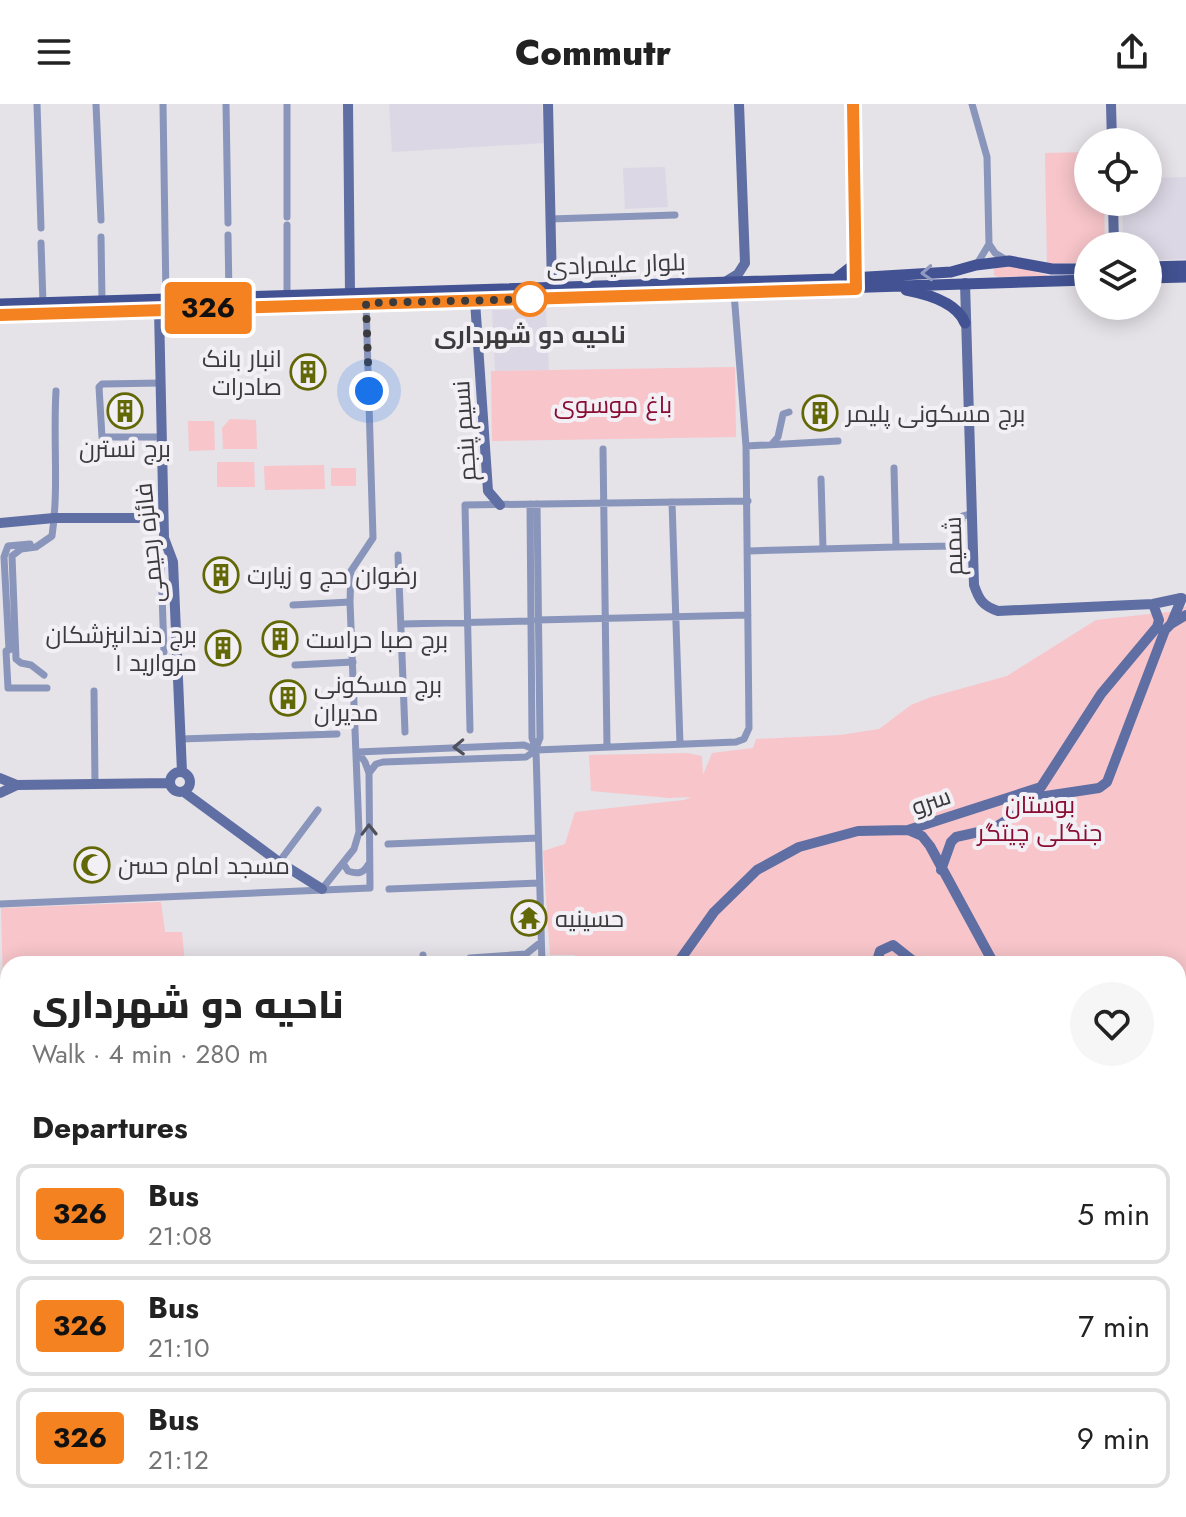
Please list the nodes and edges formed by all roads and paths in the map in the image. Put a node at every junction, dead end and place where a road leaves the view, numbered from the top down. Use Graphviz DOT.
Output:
graph roads {
  1 [pos="37,104"];
  2 [pos="96,104"];
  3 [pos="163,104"];
  4 [pos="226,104"];
  5 [pos="287,104"];
  6 [pos="348,104"];
  7 [pos="548,104"];
  8 [pos="739,104"];
  9 [pos="854,104"];
  10 [pos="972,104"];
  11 [pos="1111,104"];
  12 [pos="1112,128"];
  13 [pos="675,215"];
  14 [pos="550,219"];
  15 [pos="101,220"];
  16 [pos="228,223"];
  17 [pos="41,228"];
  18 [pos="228,235"];
  19 [pos="101,237"];
  20 [pos="41,243"];
  21 [pos="989,244"];
  22 [pos="1003,262"];
  23 [pos="745,263"];
  24 [pos="856,263"];
  25 [pos="976,265"];
  26 [pos="1186,266"];
  27 [pos="1162,267"];
  28 [pos="1074,269"];
  29 [pos="1186,277"];
  30 [pos="1162,278"];
  31 [pos="835,279"];
  32 [pos="1074,280"];
  33 [pos="763,281"];
  34 [pos="725,282"];
  35 [pos="1001,282"];
  36 [pos="856,283"];
  37 [pos="965,283"];
  38 [pos="890,287"];
  39 [pos="552,288"];
  40 [pos="350,293"];
  41 [pos="734,293"];
  42 [pos="287,294"];
  43 [pos="229,297"];
  44 [pos="166,298"];
  45 [pos="102,301"];
  46 [pos="475,301"];
  47 [pos="43,303"];
  48 [pos="366,303"];
  49 [pos="1,309"];
  50 [pos="159,310"];
  51 [pos="965,323"];
  52 [pos="161,383"];
  53 [pos="56,391"];
  54 [pos="789,412"];
  55 [pos="162,437"];
  56 [pos="838,441"];
  57 [pos="772,444"];
  58 [pos="746,446"];
  59 [pos="603,449"];
  60 [pos="894,468"];
  61 [pos="821,479"];
  62 [pos="748,501"];
  63 [pos="672,502"];
  64 [pos="604,503"];
  65 [pos="533,504"];
  66 [pos="500,505"];
  67 [pos="971,514"];
  68 [pos="0,515"];
  69 [pos="41,518"];
  70 [pos="54,518"];
  71 [pos="163,518"];
  72 [pos="0,523"];
  73 [pos="896,547"];
  74 [pos="823,549"];
  75 [pos="748,551"];
  76 [pos="398,555"];
  77 [pos="161,565"];
  78 [pos="162,592"];
  79 [pos="175,592"];
  80 [pos="1184,596"];
  81 [pos="350,602"];
  82 [pos="1153,604"];
  83 [pos="293,605"];
  84 [pos="676,615"];
  85 [pos="748,615"];
  86 [pos="1186,615"];
  87 [pos="605,617"];
  88 [pos="533,620"];
  89 [pos="468,622"];
  90 [pos="402,624"];
  91 [pos="1162,627"];
  92 [pos="12,649"];
  93 [pos="164,652"];
  94 [pos="353,662"];
  95 [pos="295,665"];
  96 [pos="44,675"];
  97 [pos="47,688"];
  98 [pos="94,691"];
  99 [pos="470,730"];
  100 [pos="405,732"];
  101 [pos="337,734"];
  102 [pos="181,739"];
  103 [pos="680,744"];
  104 [pos="607,747"];
  105 [pos="536,750"];
  106 [pos="358,752"];
  107 [pos="182,772"];
  108 [pos="369,773"];
  109 [pos="0,778"];
  110 [pos="170,783"];
  111 [pos="95,784"];
  112 [pos="17,785"];
  113 [pos="184,792"];
  114 [pos="0,793"];
  115 [pos="318,810"];
  116 [pos="908,830"];
  117 [pos="538,838"];
  118 [pos="388,844"];
  119 [pos="279,862"];
  120 [pos="343,863"];
  121 [pos="369,864"];
  122 [pos="941,870"];
  123 [pos="539,883"];
  124 [pos="322,889"];
  125 [pos="389,889"];
  126 [pos="0,904"];
  127 [pos="541,942"];
  128 [pos="498,956"];
  129 [pos="542,956"];
  130 [pos="681,956"];
  131 [pos="878,956"];
  132 [pos="907,956"];
  133 [pos="989,956"];
  1 -- 17 [label="street"];
  2 -- 15 [label="street"];
  3 -- 44 [label="street"];
  4 -- 16 [label="street"];
  5 -- 42 [label="street"];
  6 -- 40 [label="street"];
  7 -- 14 [label="street"];
  8 -- 23 [label="street"];
  9 -- 24 [label="street"];
  10 -- 21 [label="street"];
  11 -- 12 [label="street"];
  13 -- 14 [label="street"];
  14 -- 39 [label="street"];
  18 -- 43 [label="street"];
  19 -- 45 [label="street"];
  20 -- 47 [label="street"];
  21 -- 22 [label="street"];
  21 -- 25 [label="street"];
  22 -- 25 [label="main road, بلوار علیمرادی"];
  22 -- 28 [label="main road, بلوار علیمرادی"];
  22 -- 35 [label="main road"];
  23 -- 33 [label="street"];
  23 -- 34 [label="street"];
  24 -- 31 [label="main road"];
  24 -- 36 [label="street"];
  25 -- 36 [label="main road, بلوار علیمرادی, one-way"];
  26 -- 27 [label="main road"];
  29 -- 30 [label="main road"];
  31 -- 33 [label="main road, بلوار علیمرادی"];
  31 -- 36 [label="main road, بلوار علیمرادی"];
  32 -- 35 [label="main road, بلوار علیمرادی"];
  33 -- 34 [label="main road, بلوار علیمرادی"];
  34 -- 39 [label="main road, بلوار علیمرادی"];
  35 -- 37 [label="main road, بلوار علیمرادی"];
  36 -- 38 [label="main road, بلوار علیمرادی"];
  36 -- 41 [label="main road, بلوار علیمرادی"];
  37 -- 38 [label="main road, بلوار علیمرادی"];
  37 -- 51 [label="street, شمیم"];
  38 -- 51 [label="main road"];
  39 -- 40 [label="main road, بلوار علیمرادی"];
  40 -- 42 [label="main road, بلوار علیمرادی"];
  41 -- 46 [label="main road, بلوار علیمرادی"];
  41 -- 58 [label="street"];
  42 -- 43 [label="main road, بلوار علیمرادی"];
  43 -- 44 [label="main road, بلوار علیمرادی"];
  44 -- 45 [label="main road, بلوار علیمرادی"];
  45 -- 47 [label="main road, بلوار علیمرادی"];
  46 -- 48 [label="main road, بلوار علیمرادی"];
  46 -- 66 [label="street, نسیم پنجم"];
  47 -- 49 [label="main road, بلوار علیمرادی"];
  48 -- 50 [label="main road, بلوار علیمرادی"];
  48 -- 81 [label="street"];
  49 -- 50 [label="main road, بلوار علیمرادی"];
  50 -- 52 [label="street, فائزه رحیمی"];
  51 -- 67 [label="street, شمیم"];
  52 -- 55 [label="street, فائزه رحیمی"];
  52 -- 55 [label="street"];
  53 -- 70 [label="street"];
  54 -- 57 [label="street"];
  55 -- 71 [label="street, فائزه رحیمی"];
  56 -- 57 [label="street"];
  57 -- 58 [label="street"];
  58 -- 62 [label="street"];
  59 -- 64 [label="street"];
  60 -- 73 [label="street"];
  61 -- 74 [label="street"];
  62 -- 63 [label="street"];
  62 -- 75 [label="street"];
  63 -- 64 [label="street"];
  63 -- 84 [label="street"];
  64 -- 65 [label="street"];
  64 -- 87 [label="street"];
  65 -- 66 [label="street"];
  65 -- 88 [label="street"];
  66 -- 89 [label="street"];
  67 -- 73 [label="street"];
  67 -- 82 [label="street, شمیم"];
  68 -- 69 [label="street"];
  69 -- 70 [label="street"];
  69 -- 72 [label="street"];
  70 -- 71 [label="street"];
  70 -- 92 [label="street"];
  71 -- 79 [label="street, فائزه رحیمی"];
  73 -- 74 [label="street"];
  74 -- 75 [label="street"];
  75 -- 85 [label="street"];
  76 -- 90 [label="street"];
  77 -- 78 [label="street"];
  78 -- 79 [label="street"];
  78 -- 93 [label="street"];
  79 -- 102 [label="street, فائزه رحیمی"];
  80 -- 82 [label="street, شمیم"];
  80 -- 91 [label="street"];
  81 -- 83 [label="street"];
  81 -- 94 [label="street"];
  82 -- 91 [label="street"];
  84 -- 85 [label="street"];
  84 -- 87 [label="street"];
  84 -- 103 [label="street"];
  85 -- 103 [label="street"];
  86 -- 91 [label="street"];
  87 -- 88 [label="street"];
  87 -- 104 [label="street"];
  88 -- 89 [label="street"];
  88 -- 105 [label="street"];
  89 -- 90 [label="street"];
  89 -- 99 [label="street"];
  90 -- 100 [label="street"];
  91 -- 116 [label="street, سرو"];
  91 -- 122 [label="street"];
  92 -- 96 [label="street"];
  92 -- 97 [label="street"];
  94 -- 95 [label="street"];
  94 -- 106 [label="street"];
  98 -- 111 [label="street"];
  101 -- 102 [label="street"];
  102 -- 107 [label="street, فائزه رحیمی"];
  103 -- 104 [label="street"];
  104 -- 105 [label="street"];
  105 -- 106 [label="street, one-way"];
  105 -- 108 [label="street"];
  105 -- 117 [label="street"];
  106 -- 108 [label="street"];
  106 -- 120 [label="street"];
  107 -- 110 [label="street"];
  107 -- 113 [label="street"];
  121 -- 108 [label="street, one-way"];
  109 -- 112 [label="street"];
  110 -- 111 [label="street"];
  110 -- 113 [label="street"];
  111 -- 112 [label="street"];
  112 -- 114 [label="street"];
  113 -- 119 [label="street"];
  115 -- 119 [label="street"];
  116 -- 122 [label="street"];
  116 -- 130 [label="street, سرو"];
  117 -- 118 [label="street"];
  117 -- 123 [label="street"];
  119 -- 124 [label="street"];
  120 -- 121 [label="street"];
  120 -- 124 [label="street"];
  121 -- 124 [label="street"];
  122 -- 133 [label="street"];
  123 -- 125 [label="street"];
  123 -- 127 [label="street"];
  124 -- 126 [label="street"];
  127 -- 128 [label="street"];
  127 -- 129 [label="street"];
  131 -- 132 [label="street"];
}
